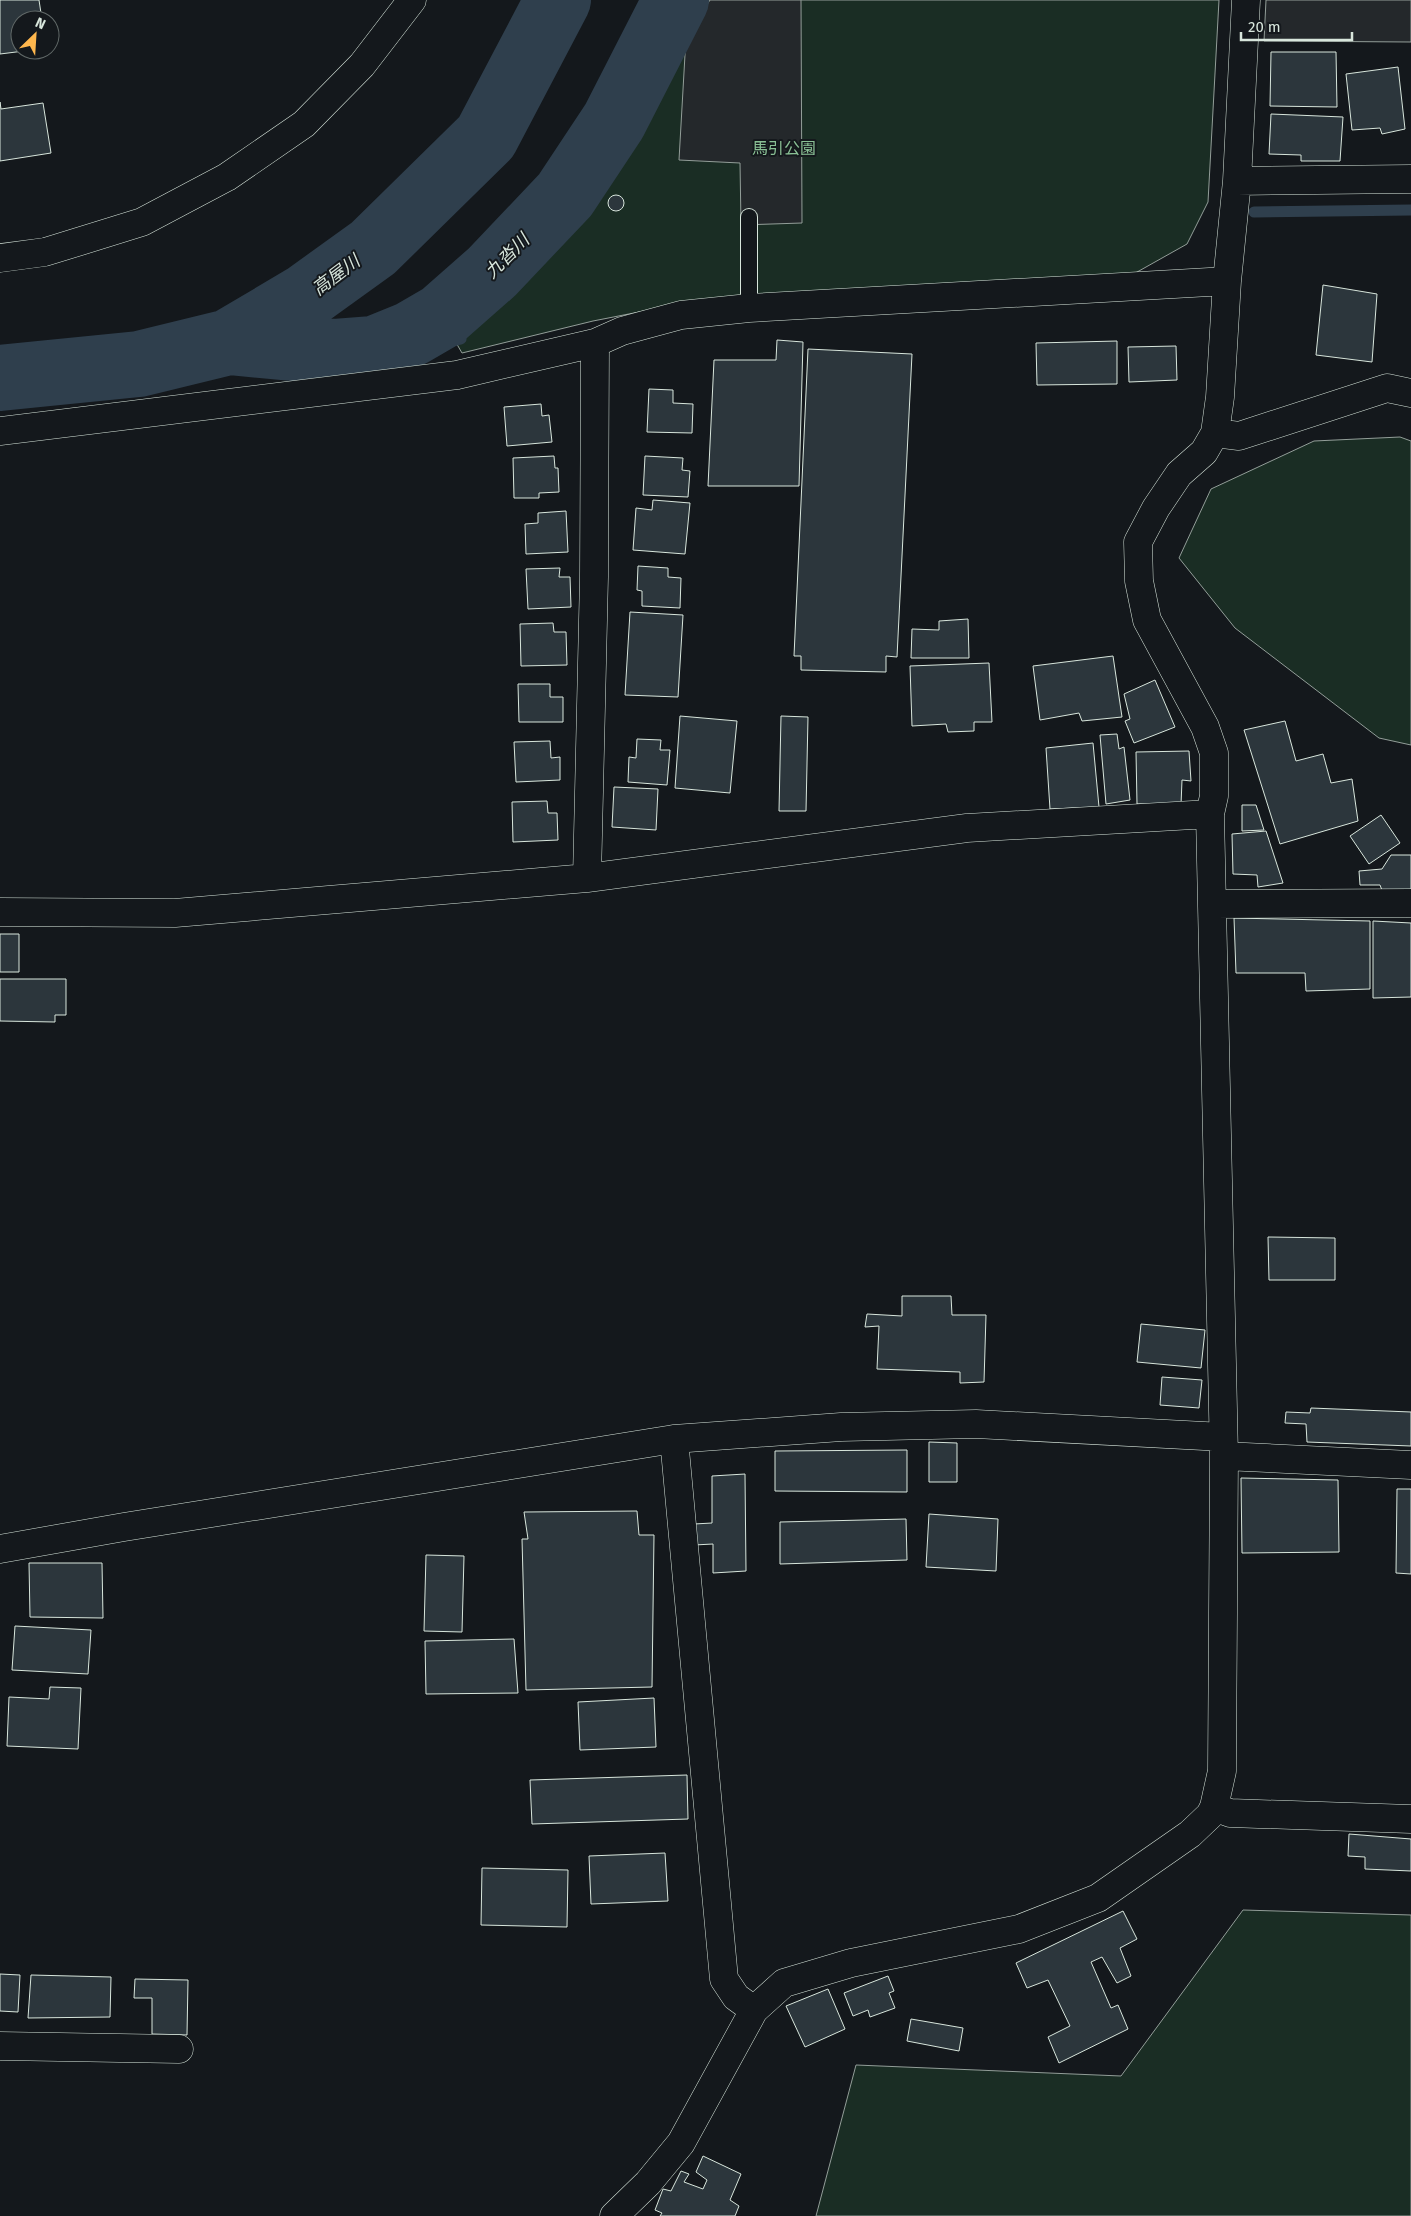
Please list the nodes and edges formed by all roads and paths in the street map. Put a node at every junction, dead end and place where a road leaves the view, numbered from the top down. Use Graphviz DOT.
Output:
graph roads {
  1 [pos="412,0"];
  2 [pos="1246,0"];
  3 [pos="1411,179"];
  4 [pos="1237,181"];
  5 [pos="749,218"];
  6 [pos="0,258"];
  7 [pos="1227,281"];
  8 [pos="749,308"];
  9 [pos="595,343"];
  10 [pos="1411,393"];
  11 [pos="0,431"];
  12 [pos="1215,433"];
  13 [pos="1210,814"];
  14 [pos="587,878"];
  15 [pos="1411,903"];
  16 [pos="1213,904"];
  17 [pos="0,912"];
  18 [pos="674,1439"];
  19 [pos="1224,1447"];
  20 [pos="1411,1465"];
  21 [pos="0,1549"];
  22 [pos="1214,1807"];
  23 [pos="1411,1818"];
  24 [pos="754,2010"];
  25 [pos="0,2046"];
  26 [pos="179,2048"];
  27 [pos="614,2216"];
  1 -- 6 [label="street"];
  2 -- 4 [label="street"];
  3 -- 4 [label="street"];
  4 -- 7 [label="street"];
  5 -- 8 [label="lane"];
  7 -- 8 [label="street"];
  7 -- 12 [label="street"];
  8 -- 9 [label="street"];
  9 -- 11 [label="street"];
  9 -- 14 [label="street"];
  10 -- 12 [label="street"];
  12 -- 13 [label="street"];
  13 -- 14 [label="street"];
  13 -- 16 [label="street"];
  14 -- 17 [label="street"];
  15 -- 16 [label="street"];
  16 -- 19 [label="street"];
  18 -- 19 [label="street"];
  18 -- 21 [label="street"];
  18 -- 24 [label="street"];
  19 -- 20 [label="street"];
  19 -- 22 [label="street"];
  22 -- 23 [label="street"];
  22 -- 24 [label="street"];
  24 -- 27 [label="street"];
  25 -- 26 [label="street"];
}
